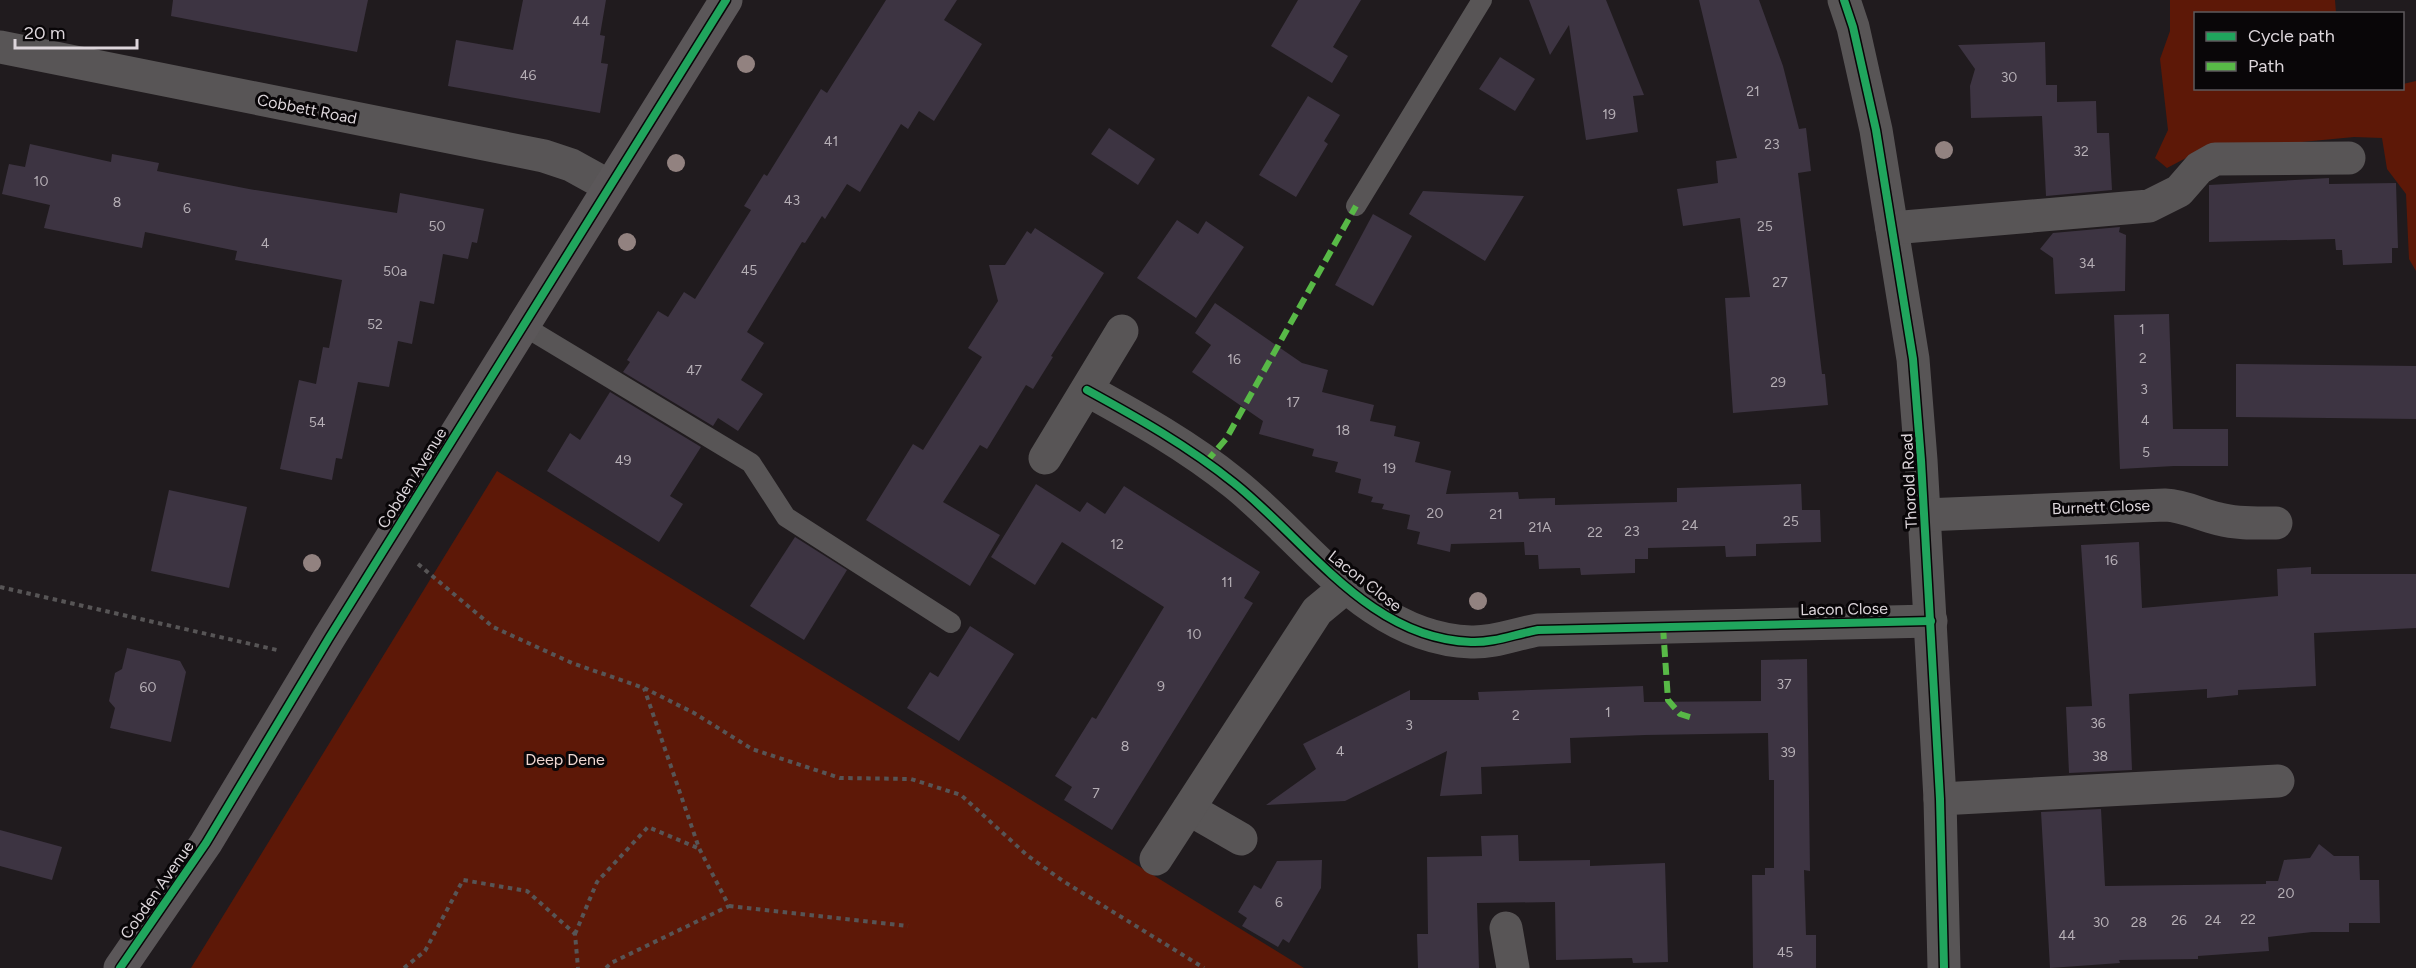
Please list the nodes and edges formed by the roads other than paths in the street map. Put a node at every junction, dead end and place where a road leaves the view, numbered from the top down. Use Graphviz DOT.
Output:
graph roads {
  1 [pos="726,0"];
  2 [pos="1482,0"];
  3 [pos="1844,0"];
  4 [pos="0,47"];
  5 [pos="2349,158"];
  6 [pos="609,186"];
  7 [pos="1356,206"];
  8 [pos="1892,228"];
  9 [pos="522,325"];
  10 [pos="1122,332"];
  11 [pos="1087,390"];
  12 [pos="1045,458"];
  13 [pos="1924,515"];
  14 [pos="2276,523"];
  15 [pos="1346,587"];
  16 [pos="1931,621"];
  17 [pos="951,623"];
  18 [pos="2278,781"];
  19 [pos="1940,799"];
  20 [pos="1189,809"];
  21 [pos="1241,839"];
  22 [pos="1156,859"];
  23 [pos="1506,928"];
  24 [pos="120,968"];
  25 [pos="1513,968"];
  26 [pos="1944,968"];
  1 -- 6 [label="street, Cobden Avenue"];
  2 -- 7 [label="lane"];
  3 -- 8 [label="street, Thorold Road"];
  4 -- 6 [label="street, Cobbett Road"];
  5 -- 8 [label="street"];
  6 -- 9 [label="street, Cobden Avenue"];
  8 -- 13 [label="street, Thorold Road"];
  9 -- 17 [label="lane"];
  9 -- 24 [label="street, Cobden Avenue"];
  10 -- 11 [label="street"];
  11 -- 12 [label="street"];
  11 -- 15 [label="street, Lacon Close"];
  13 -- 14 [label="street, Burnett Close"];
  13 -- 16 [label="street, Thorold Road"];
  15 -- 16 [label="street, Lacon Close"];
  15 -- 20 [label="street, Lacon Close"];
  16 -- 19 [label="street, Thorold Road"];
  18 -- 19 [label="street"];
  19 -- 26 [label="street, Thorold Road"];
  20 -- 21 [label="street"];
  20 -- 22 [label="street, Lacon Close"];
  23 -- 25 [label="street"];
}
